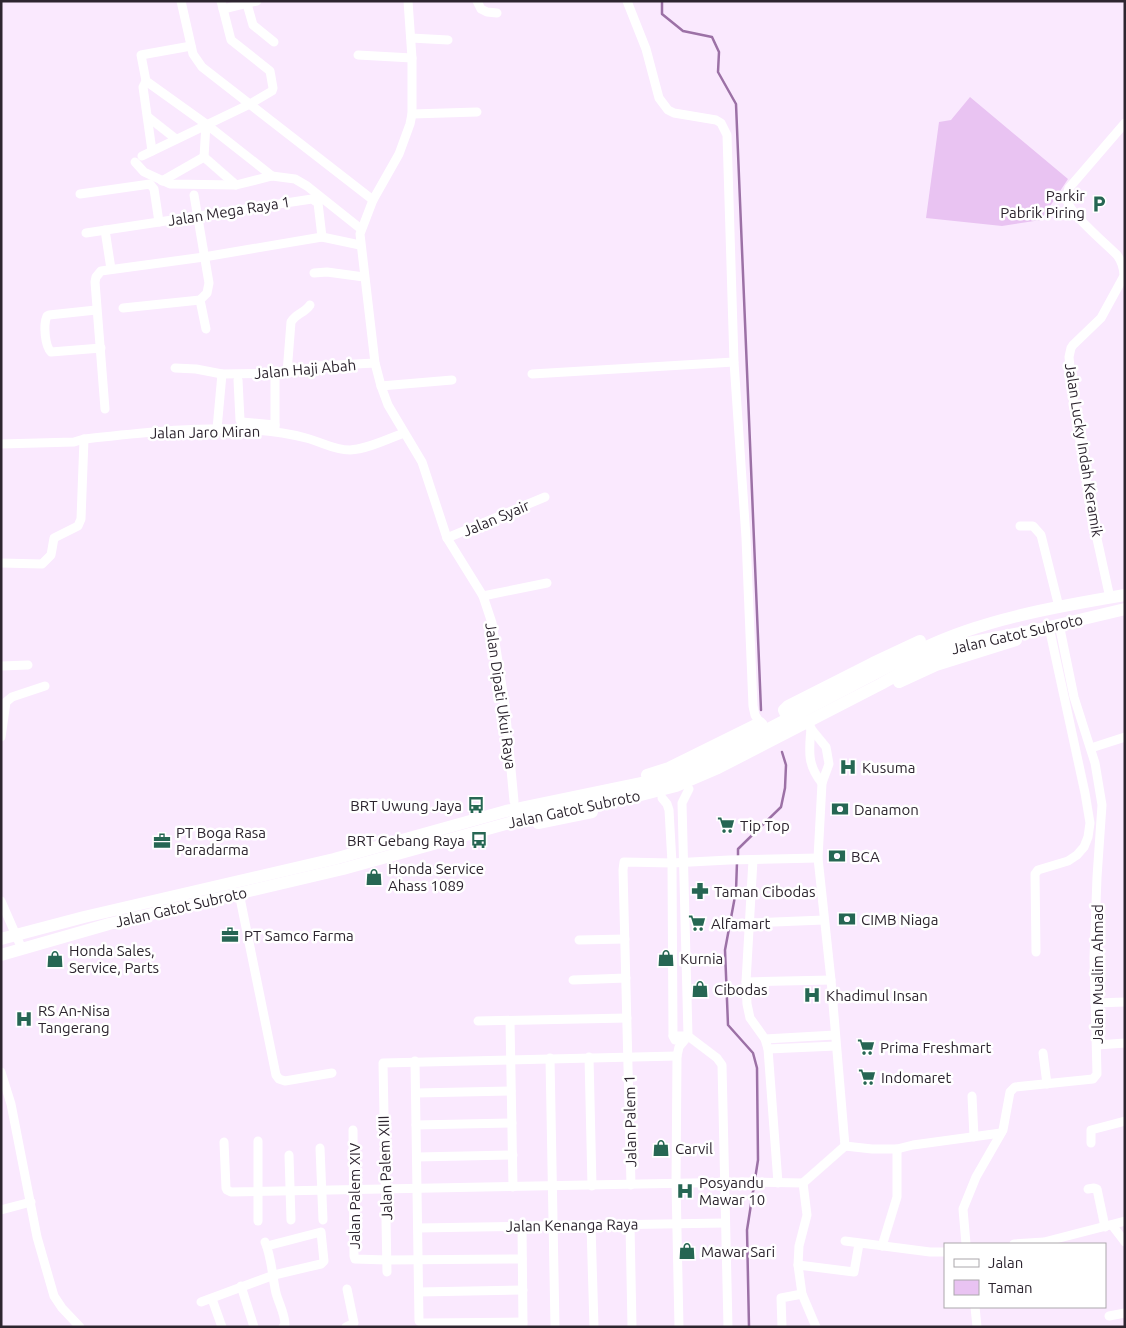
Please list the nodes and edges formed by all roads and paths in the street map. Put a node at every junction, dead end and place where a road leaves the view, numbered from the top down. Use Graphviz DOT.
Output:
graph roads {
  1 [pos="181,1"];
  2 [pos="257,1"];
  3 [pos="408,1"];
  4 [pos="477,1"];
  5 [pos="627,1"];
  6 [pos="247,4"];
  7 [pos="222,5"];
  8 [pos="497,13"];
  9 [pos="411,38"];
  10 [pos="448,40"];
  11 [pos="274,42"];
  12 [pos="191,46"];
  13 [pos="358,55"];
  14 [pos="412,58"];
  15 [pos="146,81"];
  16 [pos="250,104"];
  17 [pos="478,112"];
  18 [pos="412,114"];
  19 [pos="148,117"];
  20 [pos="206,124"];
  21 [pos="1123,129"];
  22 [pos="176,140"];
  23 [pos="152,151"];
  24 [pos="204,157"];
  25 [pos="272,176"];
  26 [pos="162,181"];
  27 [pos="236,185"];
  28 [pos="80,194"];
  29 [pos="194,195"];
  30 [pos="374,200"];
  31 [pos="198,217"];
  32 [pos="159,222"];
  33 [pos="361,229"];
  34 [pos="105,230"];
  35 [pos="86,233"];
  36 [pos="322,237"];
  37 [pos="360,245"];
  38 [pos="204,257"];
  39 [pos="111,269"];
  40 [pos="314,273"];
  41 [pos="364,277"];
  42 [pos="200,300"];
  43 [pos="310,305"];
  44 [pos="123,308"];
  45 [pos="96,310"];
  46 [pos="206,329"];
  47 [pos="101,348"];
  48 [pos="734,362"];
  49 [pos="375,363"];
  50 [pos="175,368"];
  51 [pos="287,373"];
  52 [pos="222,374"];
  53 [pos="532,374"];
  54 [pos="238,380"];
  55 [pos="275,380"];
  56 [pos="452,380"];
  57 [pos="381,386"];
  58 [pos="105,409"];
  59 [pos="275,428"];
  60 [pos="217,429"];
  61 [pos="404,432"];
  62 [pos="84,439"];
  63 [pos="1,444"];
  64 [pos="544,497"];
  65 [pos="1020,526"];
  66 [pos="447,538"];
  67 [pos="1,563"];
  68 [pos="547,583"];
  69 [pos="1125,595"];
  70 [pos="483,596"];
  71 [pos="1110,598"];
  72 [pos="1059,607"];
  73 [pos="1125,609"];
  74 [pos="1035,612"];
  75 [pos="1050,627"];
  76 [pos="956,640"];
  77 [pos="28,665"];
  78 [pos="1,666"];
  79 [pos="45,686"];
  80 [pos="788,721"];
  81 [pos="760,723"];
  82 [pos="810,727"];
  83 [pos="773,729"];
  84 [pos="1,737"];
  85 [pos="1125,737"];
  86 [pos="767,748"];
  87 [pos="1091,748"];
  88 [pos="822,783"];
  89 [pos="689,789"];
  90 [pos="662,798"];
  91 [pos="514,801"];
  92 [pos="493,821"];
  93 [pos="818,858"];
  94 [pos="749,860"];
  95 [pos="672,863"];
  96 [pos="683,863"];
  97 [pos="238,893"];
  98 [pos="1,901"];
  99 [pos="824,920"];
  100 [pos="750,923"];
  101 [pos="16,935"];
  102 [pos="625,939"];
  103 [pos="1,940"];
  104 [pos="579,940"];
  105 [pos="22,949"];
  106 [pos="1036,952"];
  107 [pos="1,955"];
  108 [pos="626,978"];
  109 [pos="573,980"];
  110 [pos="831,980"];
  111 [pos="746,982"];
  112 [pos="1125,1002"];
  113 [pos="1095,1003"];
  114 [pos="627,1018"];
  115 [pos="478,1021"];
  116 [pos="510,1021"];
  117 [pos="835,1035"];
  118 [pos="673,1036"];
  119 [pos="688,1036"];
  120 [pos="765,1038"];
  121 [pos="1125,1043"];
  122 [pos="1097,1044"];
  123 [pos="836,1046"];
  124 [pos="768,1049"];
  125 [pos="678,1052"];
  126 [pos="1043,1053"];
  127 [pos="628,1057"];
  128 [pos="550,1058"];
  129 [pos="589,1058"];
  130 [pos="511,1059"];
  131 [pos="416,1061"];
  132 [pos="1,1072"];
  133 [pos="332,1073"];
  134 [pos="1047,1084"];
  135 [pos="512,1091"];
  136 [pos="416,1094"];
  137 [pos="972,1096"];
  138 [pos="1125,1121"];
  139 [pos="512,1123"];
  140 [pos="416,1125"];
  141 [pos="353,1130"];
  142 [pos="1001,1133"];
  143 [pos="974,1137"];
  144 [pos="258,1141"];
  145 [pos="224,1142"];
  146 [pos="1090,1143"];
  147 [pos="845,1146"];
  148 [pos="320,1148"];
  149 [pos="897,1149"];
  150 [pos="289,1155"];
  151 [pos="513,1155"];
  152 [pos="417,1157"];
  153 [pos="778,1183"];
  154 [pos="803,1183"];
  155 [pos="676,1184"];
  156 [pos="725,1184"];
  157 [pos="632,1185"];
  158 [pos="552,1186"];
  159 [pos="592,1186"];
  160 [pos="513,1187"];
  161 [pos="417,1188"];
  162 [pos="353,1189"];
  163 [pos="386,1189"];
  164 [pos="1088,1189"];
  165 [pos="290,1190"];
  166 [pos="322,1190"];
  167 [pos="259,1191"];
  168 [pos="31,1202"];
  169 [pos="1,1210"];
  170 [pos="291,1220"];
  171 [pos="323,1220"];
  172 [pos="258,1221"];
  173 [pos="1125,1221"];
  174 [pos="677,1223"];
  175 [pos="726,1223"];
  176 [pos="630,1224"];
  177 [pos="592,1225"];
  178 [pos="522,1226"];
  179 [pos="553,1226"];
  180 [pos="1109,1226"];
  181 [pos="418,1228"];
  182 [pos="845,1241"];
  183 [pos="1125,1242"];
  184 [pos="966,1243"];
  185 [pos="1029,1243"];
  186 [pos="860,1244"];
  187 [pos="882,1246"];
  188 [pos="944,1252"];
  189 [pos="522,1259"];
  190 [pos="387,1260"];
  191 [pos="418,1260"];
  192 [pos="798,1265"];
  193 [pos="387,1272"];
  194 [pos="274,1275"];
  195 [pos="241,1286"];
  196 [pos="347,1289"];
  197 [pos="523,1290"];
  198 [pos="419,1292"];
  199 [pos="802,1294"];
  200 [pos="212,1299"];
  201 [pos="201,1302"];
  202 [pos="975,1308"];
  203 [pos="1125,1313"];
  204 [pos="1110,1316"];
  205 [pos="523,1325"];
  206 [pos="80,1327"];
  207 [pos="222,1327"];
  208 [pos="254,1327"];
  209 [pos="282,1327"];
  210 [pos="346,1327"];
  211 [pos="555,1327"];
  212 [pos="594,1327"];
  213 [pos="632,1327"];
  214 [pos="679,1327"];
  215 [pos="728,1327"];
  216 [pos="782,1327"];
  217 [pos="816,1327"];
  218 [pos="977,1327"];
  1 -- 12 [label="street"];
  2 -- 6 [label="street"];
  3 -- 9 [label="street, Jalan Dipati Ukui Raya"];
  4 -- 8 [label="street"];
  5 -- 48 [label="street"];
  6 -- 7 [label="street"];
  6 -- 11 [label="street"];
  7 -- 16 [label="street"];
  9 -- 10 [label="street"];
  9 -- 14 [label="street, Jalan Dipati Ukui Raya"];
  12 -- 15 [label="street"];
  12 -- 16 [label="street"];
  13 -- 14 [label="street"];
  14 -- 18 [label="street, Jalan Dipati Ukui Raya"];
  15 -- 19 [label="street"];
  15 -- 20 [label="street"];
  16 -- 20 [label="street"];
  16 -- 30 [label="street"];
  17 -- 18 [label="street"];
  18 -- 30 [label="street, Jalan Dipati Ukui Raya"];
  19 -- 22 [label="street"];
  19 -- 23 [label="street"];
  20 -- 22 [label="street"];
  20 -- 24 [label="street"];
  20 -- 25 [label="street"];
  21 -- 71 [label="street, Jalan Lucky Indah Keramik"];
  22 -- 23 [label="street"];
  23 -- 26 [label="street"];
  24 -- 26 [label="street"];
  24 -- 27 [label="street"];
  25 -- 27 [label="street"];
  25 -- 33 [label="street"];
  26 -- 27 [label="street"];
  28 -- 32 [label="street"];
  29 -- 31 [label="street"];
  30 -- 33 [label="street, Jalan Dipati Ukui Raya"];
  31 -- 32 [label="street, Jalan Mega Raya 1"];
  31 -- 36 [label="street, Jalan Mega Raya 1"];
  31 -- 38 [label="street"];
  32 -- 34 [label="street, Jalan Mega Raya 1"];
  33 -- 37 [label="street, Jalan Dipati Ukui Raya"];
  34 -- 35 [label="street, Jalan Mega Raya 1"];
  34 -- 39 [label="street"];
  36 -- 37 [label="street"];
  36 -- 38 [label="street"];
  37 -- 41 [label="street, Jalan Dipati Ukui Raya"];
  38 -- 39 [label="street"];
  38 -- 42 [label="street"];
  39 -- 45 [label="street"];
  40 -- 41 [label="street"];
  41 -- 49 [label="street, Jalan Dipati Ukui Raya"];
  42 -- 44 [label="street"];
  42 -- 46 [label="street"];
  43 -- 51 [label="street"];
  45 -- 47 [label="street"];
  45 -- 47 [label="street"];
  47 -- 58 [label="street"];
  48 -- 53 [label="street"];
  48 -- 81 [label="street"];
  49 -- 51 [label="street, Jalan Haji Abah"];
  49 -- 57 [label="street, Jalan Dipati Ukui Raya"];
  50 -- 52 [label="street, Jalan Haji Abah"];
  51 -- 52 [label="street, Jalan Haji Abah"];
  52 -- 60 [label="street"];
  54 -- 59 [label="street"];
  55 -- 59 [label="street"];
  56 -- 57 [label="street"];
  57 -- 61 [label="street, Jalan Dipati Ukui Raya"];
  59 -- 60 [label="street, Jalan Jaro Miran"];
  59 -- 61 [label="street, Jalan Jaro Miran"];
  60 -- 62 [label="street, Jalan Jaro Miran"];
  61 -- 66 [label="street, Jalan Dipati Ukui Raya"];
  62 -- 63 [label="street, Jalan Jaro Miran"];
  62 -- 67 [label="street"];
  64 -- 66 [label="street, Jalan Syair"];
  65 -- 72 [label="street"];
  66 -- 70 [label="street, Jalan Dipati Ukui Raya"];
  68 -- 70 [label="street"];
  69 -- 71 [label="highway, Jalan Gatot Subroto"];
  70 -- 91 [label="street, Jalan Dipati Ukui Raya"];
  71 -- 72 [label="highway, Jalan Gatot Subroto"];
  72 -- 74 [label="highway, Jalan Gatot Subroto"];
  73 -- 75 [label="highway, Jalan Gatot Subroto"];
  74 -- 76 [label="highway, Jalan Gatot Subroto"];
  74 -- 80 [label="highway"];
  75 -- 76 [label="highway, Jalan Gatot Subroto"];
  75 -- 82 [label="highway"];
  75 -- 87 [label="street, Jalan Mualim Ahmad"];
  75 -- 106 [label="street"];
  76 -- 92 [label="highway, Jalan Gatot Subroto"];
  77 -- 78 [label="street"];
  79 -- 84 [label="street"];
  80 -- 82 [label="street"];
  80 -- 83 [label="street"];
  81 -- 83 [label="street"];
  81 -- 91 [label="highway"];
  82 -- 86 [label="highway"];
  82 -- 88 [label="street"];
  82 -- 88 [label="street"];
  83 -- 86 [label="highway"];
  85 -- 87 [label="street"];
  86 -- 89 [label="highway"];
  87 -- 113 [label="street, Jalan Mualim Ahmad"];
  88 -- 93 [label="street"];
  89 -- 90 [label="highway"];
  89 -- 96 [label="street"];
  90 -- 92 [label="highway"];
  90 -- 95 [label="street"];
  91 -- 92 [label="highway"];
  92 -- 97 [label="highway, Jalan Gatot Subroto"];
  92 -- 101 [label="highway, Jalan Gatot Subroto"];
  93 -- 94 [label="street"];
  93 -- 99 [label="street"];
  94 -- 96 [label="street"];
  94 -- 100 [label="street"];
  95 -- 96 [label="street"];
  95 -- 102 [label="street, Jalan Palem 1"];
  95 -- 118 [label="street"];
  96 -- 119 [label="street"];
  97 -- 105 [label="highway, Jalan Gatot Subroto"];
  97 -- 133 [label="street"];
  98 -- 101 [label="street"];
  99 -- 100 [label="street"];
  99 -- 110 [label="street"];
  100 -- 111 [label="street"];
  101 -- 103 [label="highway, Jalan Gatot Subroto"];
  101 -- 105 [label="street"];
  102 -- 104 [label="street"];
  102 -- 108 [label="street, Jalan Palem 1"];
  105 -- 107 [label="highway, Jalan Gatot Subroto"];
  108 -- 109 [label="street"];
  108 -- 114 [label="street, Jalan Palem 1"];
  110 -- 111 [label="street"];
  110 -- 117 [label="street"];
  111 -- 120 [label="street"];
  112 -- 113 [label="street"];
  113 -- 122 [label="street, Jalan Mualim Ahmad"];
  114 -- 116 [label="street"];
  114 -- 127 [label="street, Jalan Palem 1"];
  115 -- 116 [label="street"];
  116 -- 130 [label="street"];
  117 -- 120 [label="street"];
  117 -- 123 [label="street"];
  118 -- 119 [label="street"];
  118 -- 125 [label="street"];
  119 -- 125 [label="street"];
  119 -- 156 [label="street"];
  120 -- 124 [label="street"];
  121 -- 122 [label="street"];
  122 -- 134 [label="street, Jalan Mualim Ahmad"];
  123 -- 124 [label="street"];
  123 -- 147 [label="street"];
  124 -- 153 [label="street"];
  125 -- 127 [label="street"];
  125 -- 155 [label="street"];
  126 -- 134 [label="street"];
  127 -- 129 [label="street"];
  127 -- 157 [label="street, Jalan Palem 1"];
  128 -- 129 [label="street"];
  128 -- 130 [label="street"];
  128 -- 158 [label="street"];
  129 -- 159 [label="street"];
  130 -- 131 [label="street"];
  130 -- 135 [label="street"];
  131 -- 136 [label="street"];
  131 -- 163 [label="street, Jalan Palem XIII"];
  132 -- 168 [label="street"];
  134 -- 142 [label="street, Jalan Mualim Ahmad"];
  135 -- 136 [label="street"];
  135 -- 139 [label="street"];
  136 -- 140 [label="street"];
  137 -- 143 [label="street"];
  138 -- 146 [label="street"];
  139 -- 140 [label="street"];
  139 -- 151 [label="street"];
  140 -- 152 [label="street"];
  141 -- 162 [label="street, Jalan Palem XIV"];
  142 -- 143 [label="street"];
  142 -- 184 [label="street, Jalan Mualim Ahmad"];
  143 -- 149 [label="street"];
  144 -- 167 [label="street"];
  145 -- 167 [label="street"];
  147 -- 149 [label="street"];
  147 -- 154 [label="street"];
  148 -- 166 [label="street"];
  149 -- 187 [label="street"];
  150 -- 165 [label="street"];
  151 -- 152 [label="street"];
  151 -- 160 [label="street"];
  152 -- 161 [label="street"];
  153 -- 154 [label="street"];
  153 -- 156 [label="street"];
  154 -- 192 [label="street"];
  155 -- 156 [label="street"];
  155 -- 157 [label="street"];
  155 -- 174 [label="street"];
  156 -- 175 [label="street"];
  157 -- 159 [label="street"];
  158 -- 159 [label="street"];
  158 -- 160 [label="street"];
  158 -- 179 [label="street"];
  160 -- 161 [label="street"];
  161 -- 163 [label="street"];
  161 -- 181 [label="street"];
  162 -- 163 [label="street"];
  162 -- 166 [label="street"];
  162 -- 190 [label="street, Jalan Palem XIV"];
  163 -- 190 [label="street, Jalan Palem XIII"];
  164 -- 180 [label="street"];
  165 -- 166 [label="street"];
  165 -- 167 [label="street"];
  165 -- 170 [label="street"];
  166 -- 171 [label="street"];
  167 -- 172 [label="street"];
  168 -- 169 [label="street"];
  168 -- 206 [label="street"];
  173 -- 180 [label="street"];
  174 -- 175 [label="street, Jalan Kenanga Raya"];
  174 -- 176 [label="street, Jalan Kenanga Raya"];
  174 -- 214 [label="street"];
  175 -- 215 [label="street"];
  176 -- 177 [label="street, Jalan Kenanga Raya"];
  176 -- 213 [label="street"];
  177 -- 179 [label="street, Jalan Kenanga Raya"];
  177 -- 212 [label="street"];
  178 -- 179 [label="street, Jalan Kenanga Raya"];
  178 -- 181 [label="street, Jalan Kenanga Raya"];
  178 -- 189 [label="street"];
  179 -- 211 [label="street"];
  180 -- 183 [label="street"];
  180 -- 185 [label="street"];
  181 -- 191 [label="street"];
  182 -- 186 [label="street"];
  186 -- 187 [label="street"];
  186 -- 192 [label="street"];
  187 -- 188 [label="street"];
  189 -- 191 [label="street, Jalan Palem XIV"];
  189 -- 197 [label="street"];
  190 -- 191 [label="street, Jalan Palem XIV"];
  190 -- 193 [label="street, Jalan Palem XIII"];
  191 -- 198 [label="street"];
  192 -- 199 [label="street"];
  194 -- 194 [label="street"];
  194 -- 195 [label="street"];
  194 -- 209 [label="street"];
  195 -- 200 [label="street"];
  195 -- 208 [label="street"];
  196 -- 210 [label="street"];
  197 -- 198 [label="street"];
  197 -- 205 [label="street"];
  198 -- 205 [label="street"];
  199 -- 216 [label="street"];
  199 -- 217 [label="street"];
  200 -- 201 [label="street"];
  200 -- 207 [label="street"];
  202 -- 218 [label="street"];
  203 -- 204 [label="street"];
}
